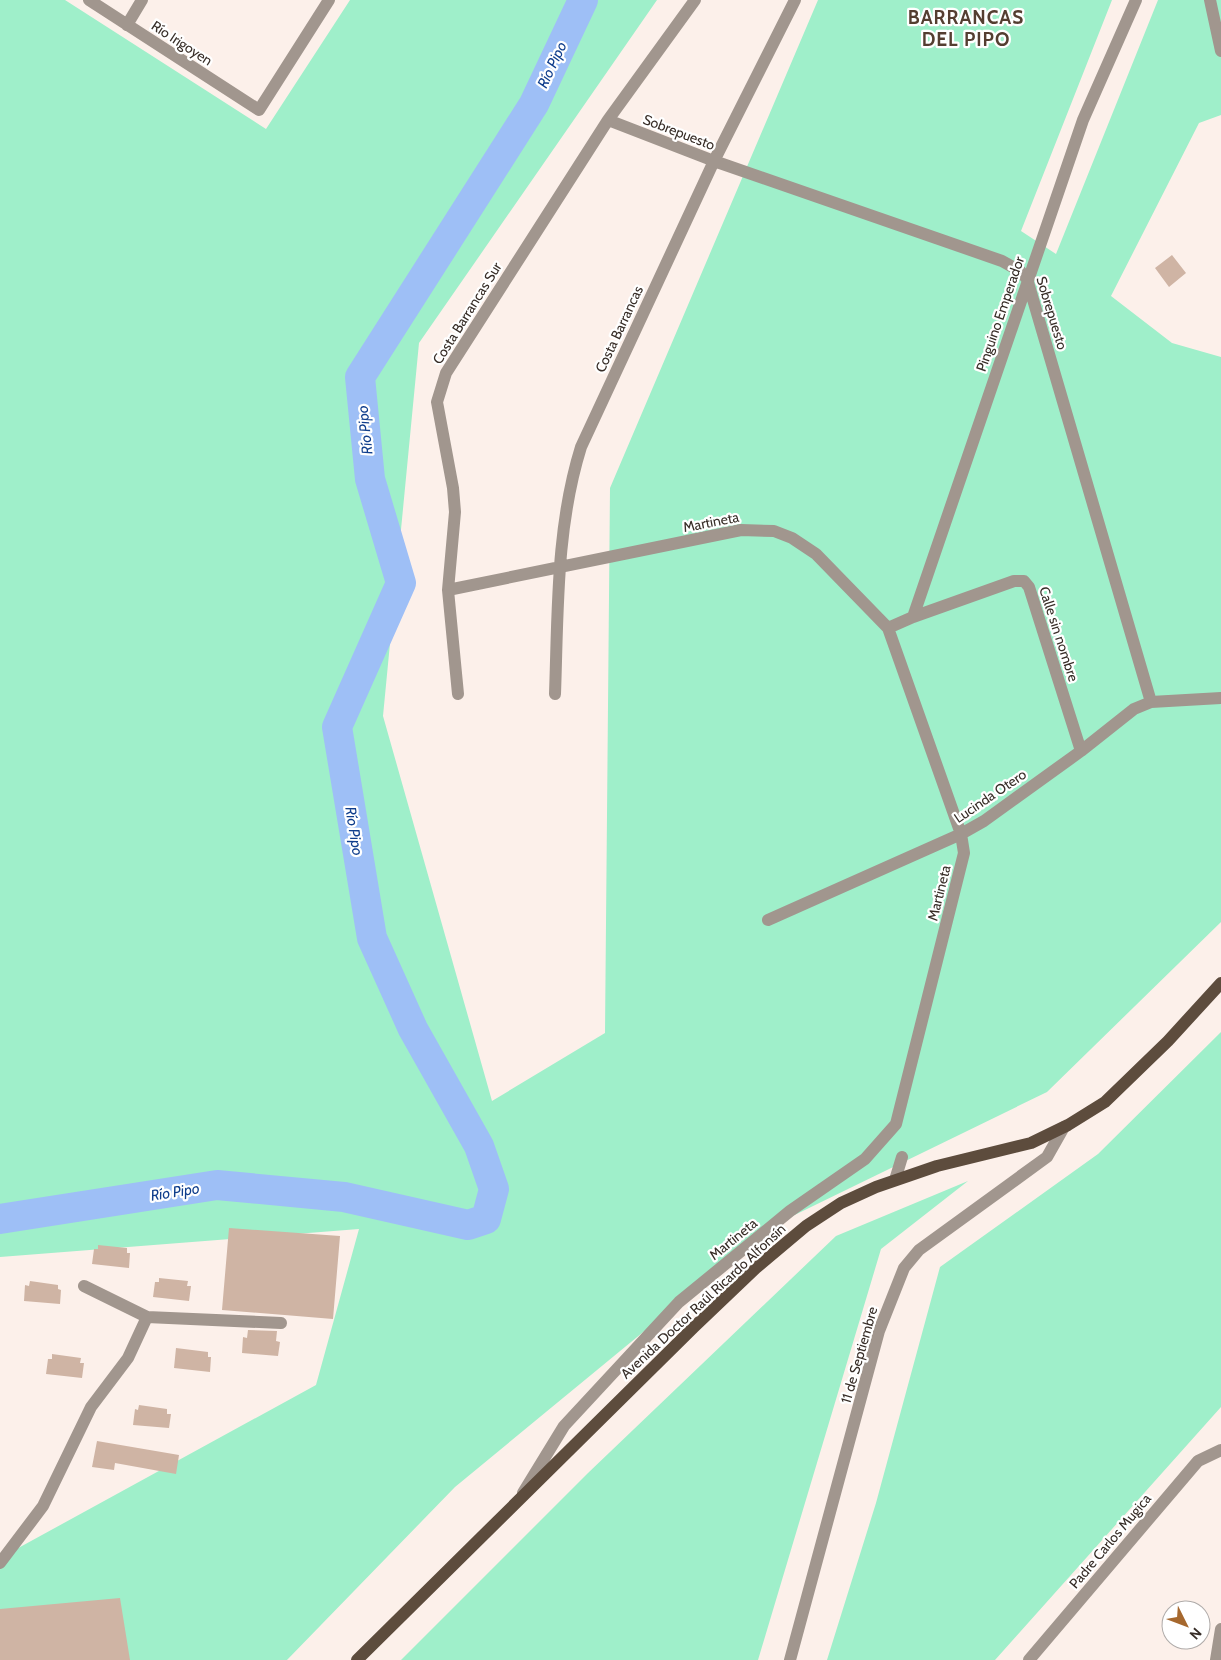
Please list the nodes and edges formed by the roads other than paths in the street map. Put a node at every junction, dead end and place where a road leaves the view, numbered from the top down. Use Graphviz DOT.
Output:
graph roads {
  1 [pos="89,0"];
  2 [pos="142,0"];
  3 [pos="329,0"];
  4 [pos="694,0"];
  5 [pos="795,0"];
  6 [pos="1136,0"];
  7 [pos="1210,0"];
  8 [pos="127,25"];
  9 [pos="1221,51"];
  10 [pos="608,120"];
  11 [pos="714,162"];
  12 [pos="1027,278"];
  13 [pos="560,568"];
  14 [pos="448,590"];
  15 [pos="913,617"];
  16 [pos="888,628"];
  17 [pos="458,694"];
  18 [pos="555,694"];
  19 [pos="1221,698"];
  20 [pos="1151,702"];
  21 [pos="1081,751"];
  22 [pos="961,834"];
  23 [pos="768,920"];
  24 [pos="1221,983"];
  25 [pos="1064,1127"];
  26 [pos="902,1157"];
  27 [pos="895,1180"];
  28 [pos="84,1286"];
  29 [pos="147,1317"];
  30 [pos="281,1323"];
  31 [pos="1221,1450"];
  32 [pos="522,1495"];
  33 [pos="0,1562"];
  34 [pos="1221,1629"];
  35 [pos="357,1660"];
  36 [pos="790,1660"];
  37 [pos="1028,1660"];
  38 [pos="1216,1660"];
  1 -- 8 [label="street, Río Irigoyen"];
  2 -- 8 [label="street"];
  3 -- 8 [label="street, Río Irigoyen"];
  4 -- 10 [label="street, Costa Barrancas Sur"];
  5 -- 11 [label="street, Costa Barrancas"];
  6 -- 12 [label="street, Pinguino Emperador"];
  7 -- 9 [label="street"];
  10 -- 11 [label="street, Sobrepuesto"];
  10 -- 14 [label="street, Costa Barrancas Sur"];
  11 -- 12 [label="street, Sobrepuesto"];
  11 -- 13 [label="street, Costa Barrancas"];
  12 -- 15 [label="street, Pinguino Emperador"];
  12 -- 20 [label="street, Sobrepuesto"];
  13 -- 14 [label="street, Martineta"];
  13 -- 16 [label="street, Martineta"];
  13 -- 18 [label="street, Costa Barrancas"];
  14 -- 17 [label="street, Costa Barrancas Sur"];
  15 -- 16 [label="street"];
  15 -- 21 [label="street, Calle sin nombre"];
  16 -- 22 [label="street, Martineta"];
  19 -- 20 [label="street, Lucinda Otero"];
  20 -- 21 [label="street, Lucinda Otero"];
  21 -- 22 [label="street, Lucinda Otero"];
  22 -- 23 [label="street, Lucinda Otero"];
  22 -- 32 [label="street, Martineta"];
  24 -- 25 [label="main road, Avenida Doctor Raúl Ricardo Alfonsín"];
  25 -- 27 [label="main road, Avenida Doctor Raúl Ricardo Alfonsín"];
  25 -- 36 [label="street, 11 de Septiembre"];
  26 -- 27 [label="street"];
  27 -- 32 [label="main road, Avenida Doctor Raúl Ricardo Alfonsín"];
  28 -- 29 [label="street"];
  29 -- 30 [label="street"];
  29 -- 33 [label="street"];
  31 -- 37 [label="street, Padre Carlos Mugica"];
  32 -- 35 [label="main road, Avenida Doctor Raúl Ricardo Alfonsín"];
  34 -- 38 [label="street"];
}
